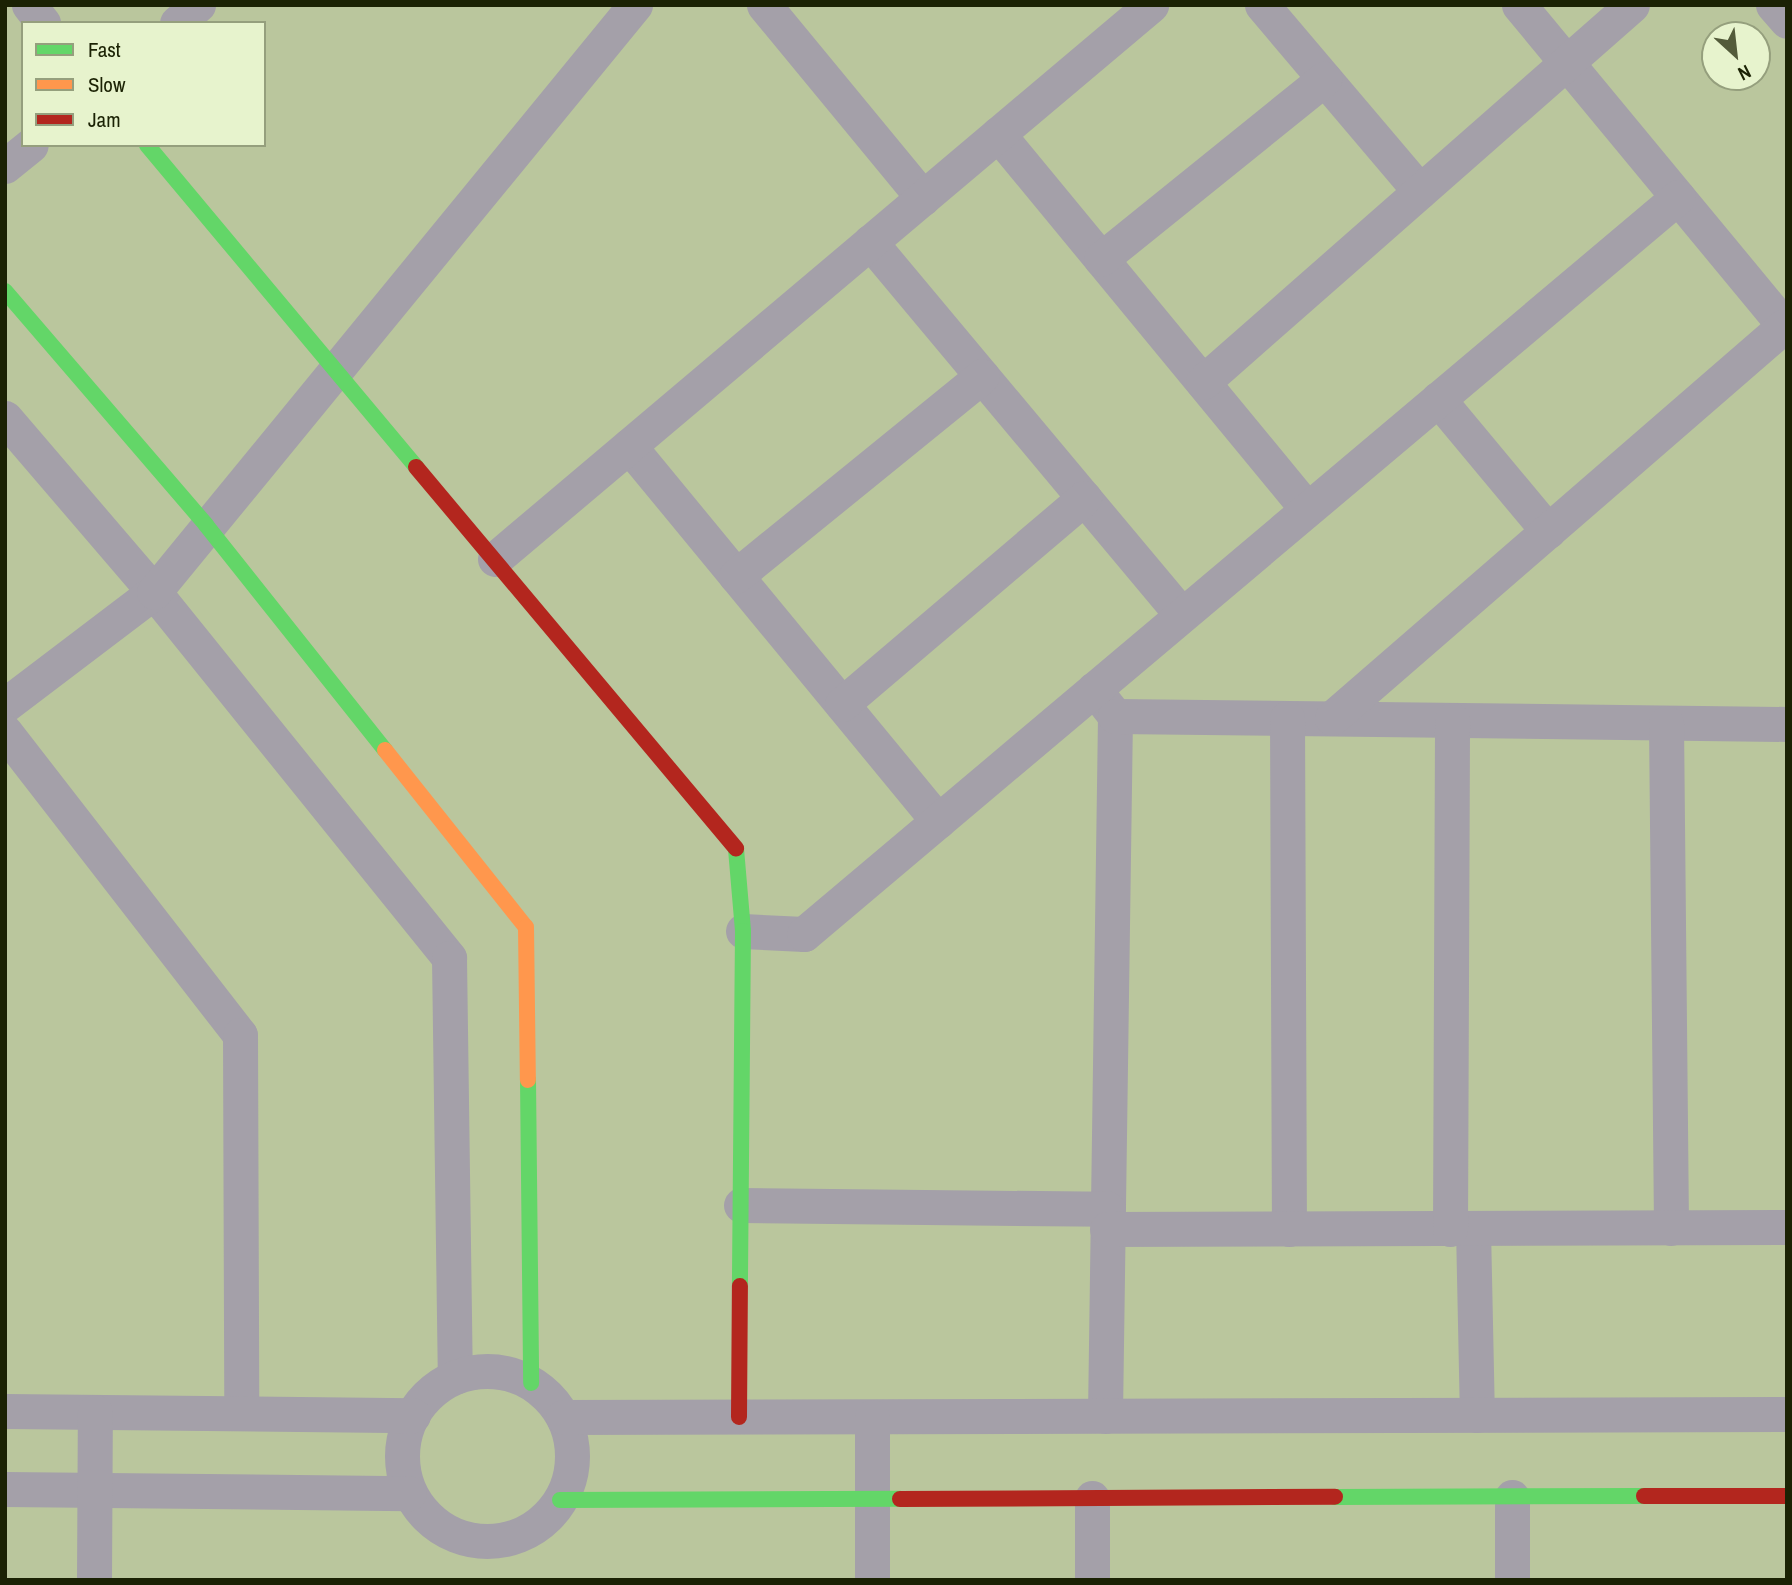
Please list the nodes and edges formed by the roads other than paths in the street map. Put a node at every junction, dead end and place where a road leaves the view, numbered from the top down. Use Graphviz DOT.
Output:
graph roads {
  1 [pos="29,5"];
  2 [pos="198,5"];
  3 [pos="635,5"];
  4 [pos="764,5"];
  5 [pos="1151,5"];
  6 [pos="1262,5"];
  7 [pos="1519,5"];
  8 [pos="1632,5"];
  9 [pos="1773,5"];
  10 [pos="41,21"];
  11 [pos="179,21"];
  12 [pos="1787,21"];
  13 [pos="1566,62"];
  14 [pos="1324,79"];
  15 [pos="998,134"];
  16 [pos="29,147"];
  17 [pos="149,147"];
  18 [pos="5,166"];
  19 [pos="1420,191"];
  20 [pos="1678,197"];
  21 [pos="923,198"];
  22 [pos="870,242"];
  23 [pos="1101,259"];
  24 [pos="5,290"];
  25 [pos="1785,328"];
  26 [pos="336,369"];
  27 [pos="982,376"];
  28 [pos="1203,382"];
  29 [pos="1438,399"];
  30 [pos="5,418"];
  31 [pos="629,446"];
  32 [pos="1084,498"];
  33 [pos="1307,509"];
  34 [pos="206,525"];
  35 [pos="1548,531"];
  36 [pos="495,559"];
  37 [pos="736,576"];
  38 [pos="154,592"];
  39 [pos="1182,615"];
  40 [pos="1094,689"];
  41 [pos="842,704"];
  42 [pos="5,705"];
  43 [pos="1115,716"];
  44 [pos="1287,718"];
  45 [pos="1332,718"];
  46 [pos="1452,720"];
  47 [pos="1666,723"];
  48 [pos="1787,724"];
  49 [pos="5,732"];
  50 [pos="938,821"];
  51 [pos="743,930"];
  52 [pos="741,1205"];
  53 [pos="1108,1219"];
  54 [pos="1787,1227"];
  55 [pos="1462,1228"];
  56 [pos="1671,1228"];
  57 [pos="1290,1229"];
  58 [pos="455,1377"];
  59 [pos="531,1383"];
  60 [pos="5,1411"];
  61 [pos="94,1412"];
  62 [pos="241,1413"];
  63 [pos="1787,1414"];
  64 [pos="413,1415"];
  65 [pos="1477,1415"];
  66 [pos="872,1416"];
  67 [pos="1105,1416"];
  68 [pos="563,1417"];
  69 [pos="738,1417"];
  70 [pos="5,1489"];
  71 [pos="94,1490"];
  72 [pos="409,1493"];
  73 [pos="1787,1496"];
  74 [pos="1512,1497"];
  75 [pos="1092,1498"];
  76 [pos="872,1499"];
  77 [pos="560,1500"];
  78 [pos="94,1580"];
  79 [pos="873,1580"];
  80 [pos="1092,1580"];
  81 [pos="1512,1580"];
  1 -- 10 [label="street"];
  2 -- 11 [label="street"];
  3 -- 26 [label="street"];
  4 -- 21 [label="street"];
  5 -- 15 [label="street"];
  6 -- 14 [label="street"];
  7 -- 13 [label="street"];
  8 -- 13 [label="street"];
  9 -- 12 [label="street"];
  13 -- 19 [label="street"];
  13 -- 20 [label="street"];
  14 -- 19 [label="street"];
  14 -- 23 [label="street"];
  15 -- 21 [label="street"];
  15 -- 23 [label="street"];
  16 -- 18 [label="street"];
  17 -- 26 [label="street"];
  19 -- 28 [label="street"];
  20 -- 25 [label="street"];
  20 -- 29 [label="street"];
  21 -- 22 [label="street"];
  22 -- 27 [label="street"];
  22 -- 31 [label="street"];
  23 -- 28 [label="street"];
  24 -- 34 [label="street"];
  25 -- 35 [label="street"];
  26 -- 34 [label="street"];
  26 -- 36 [label="street"];
  27 -- 32 [label="street"];
  27 -- 37 [label="street"];
  28 -- 33 [label="street"];
  29 -- 33 [label="street"];
  29 -- 35 [label="street"];
  30 -- 38 [label="street"];
  31 -- 36 [label="street"];
  31 -- 37 [label="street"];
  32 -- 39 [label="street"];
  32 -- 41 [label="street"];
  33 -- 39 [label="street"];
  34 -- 38 [label="street"];
  34 -- 59 [label="street"];
  35 -- 45 [label="street"];
  36 -- 51 [label="street"];
  37 -- 41 [label="street"];
  38 -- 42 [label="street"];
  38 -- 58 [label="street"];
  39 -- 40 [label="street"];
  40 -- 43 [label="street"];
  40 -- 50 [label="street"];
  41 -- 50 [label="street"];
  43 -- 44 [label="street"];
  43 -- 53 [label="street"];
  44 -- 45 [label="street"];
  44 -- 57 [label="street"];
  45 -- 46 [label="street"];
  46 -- 47 [label="street"];
  46 -- 55 [label="street"];
  47 -- 48 [label="street"];
  47 -- 56 [label="street"];
  49 -- 62 [label="street"];
  50 -- 51 [label="street"];
  51 -- 52 [label="street"];
  52 -- 53 [label="street"];
  52 -- 69 [label="street"];
  53 -- 57 [label="street"];
  53 -- 67 [label="street"];
  54 -- 56 [label="street"];
  55 -- 56 [label="street"];
  55 -- 57 [label="street"];
  55 -- 65 [label="street"];
  58 -- 59 [label="street"];
  58 -- 64 [label="street"];
  59 -- 68 [label="street"];
  60 -- 61 [label="street"];
  61 -- 62 [label="street"];
  61 -- 71 [label="street"];
  62 -- 64 [label="street"];
  63 -- 65 [label="street"];
  64 -- 72 [label="street"];
  65 -- 67 [label="street"];
  66 -- 67 [label="street"];
  66 -- 69 [label="street"];
  66 -- 76 [label="street"];
  68 -- 69 [label="street"];
  68 -- 77 [label="street"];
  70 -- 71 [label="street"];
  71 -- 72 [label="street"];
  71 -- 78 [label="street"];
  72 -- 77 [label="street"];
  73 -- 74 [label="street"];
  74 -- 75 [label="street"];
  74 -- 81 [label="street"];
  75 -- 76 [label="street"];
  75 -- 80 [label="street"];
  76 -- 77 [label="street"];
  76 -- 79 [label="street"];
}
